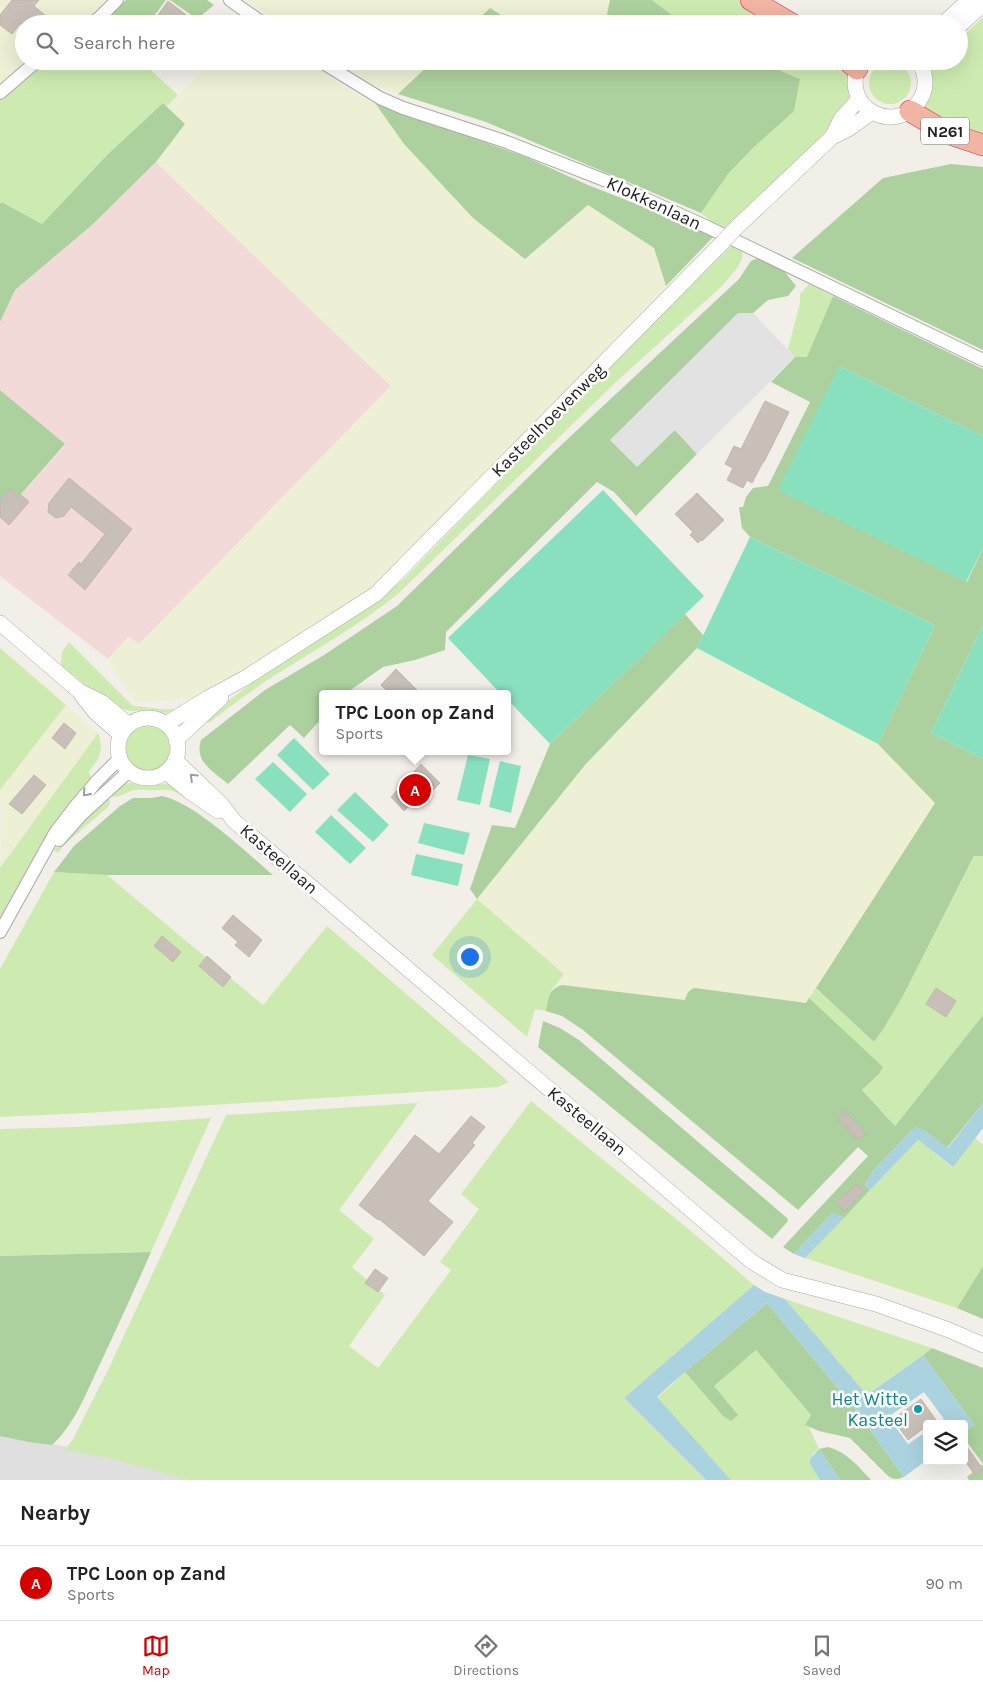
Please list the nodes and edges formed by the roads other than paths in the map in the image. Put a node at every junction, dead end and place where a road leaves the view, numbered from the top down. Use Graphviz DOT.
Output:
graph roads {
  1 [pos="117,0"];
  2 [pos="230,0"];
  3 [pos="751,0"];
  4 [pos="969,0"];
  5 [pos="983,4"];
  6 [pos="102,15"];
  7 [pos="251,15"];
  8 [pos="777,15"];
  9 [pos="963,15"];
  10 [pos="967,15"];
  11 [pos="26,70"];
  12 [pos="335,70"];
  13 [pos="855,70"];
  14 [pos="924,70"];
  15 [pos="0,92"];
  16 [pos="858,98"];
  17 [pos="910,111"];
  18 [pos="872,112"];
  19 [pos="832,138"];
  20 [pos="983,145"];
  21 [pos="983,360"];
  22 [pos="0,624"];
  23 [pos="244,678"];
  24 [pos="166,724"];
  25 [pos="125,730"];
  26 [pos="176,740"];
  27 [pos="120,758"];
  28 [pos="175,760"];
  29 [pos="129,771"];
  30 [pos="166,772"];
  31 [pos="234,820"];
  32 [pos="39,862"];
  33 [pos="0,932"];
  34 [pos="983,1345"];
  1 -- 6 [label="street"];
  2 -- 7 [label="street"];
  3 -- 8 [label="highway"];
  4 -- 9 [label="street"];
  5 -- 10 [label="street"];
  11 -- 15 [label="street"];
  12 -- 21 [label="street, Klokkenlaan"];
  13 -- 16 [label="street"];
  14 -- 17 [label="street"];
  16 -- 18 [label="street"];
  16 -- 19 [label="street, Kasteelhoevenweg"];
  17 -- 18 [label="street"];
  17 -- 20 [label="highway, N261"];
  18 -- 19 [label="street, Kasteelhoevenweg"];
  19 -- 23 [label="street, Kasteelhoevenweg, bridge"];
  22 -- 25 [label="street"];
  23 -- 24 [label="street, Kasteelhoevenweg"];
  23 -- 26 [label="street, Kasteelhoevenweg"];
  24 -- 25 [label="street"];
  24 -- 26 [label="street"];
  25 -- 27 [label="street"];
  26 -- 28 [label="street"];
  27 -- 29 [label="street"];
  27 -- 32 [label="street, one-way"];
  28 -- 30 [label="street"];
  31 -- 28 [label="street, Kasteellaan, one-way"];
  29 -- 30 [label="street"];
  29 -- 32 [label="street"];
  30 -- 31 [label="street, Kasteellaan"];
  31 -- 34 [label="street, Kasteellaan"];
  32 -- 33 [label="street"];
}
